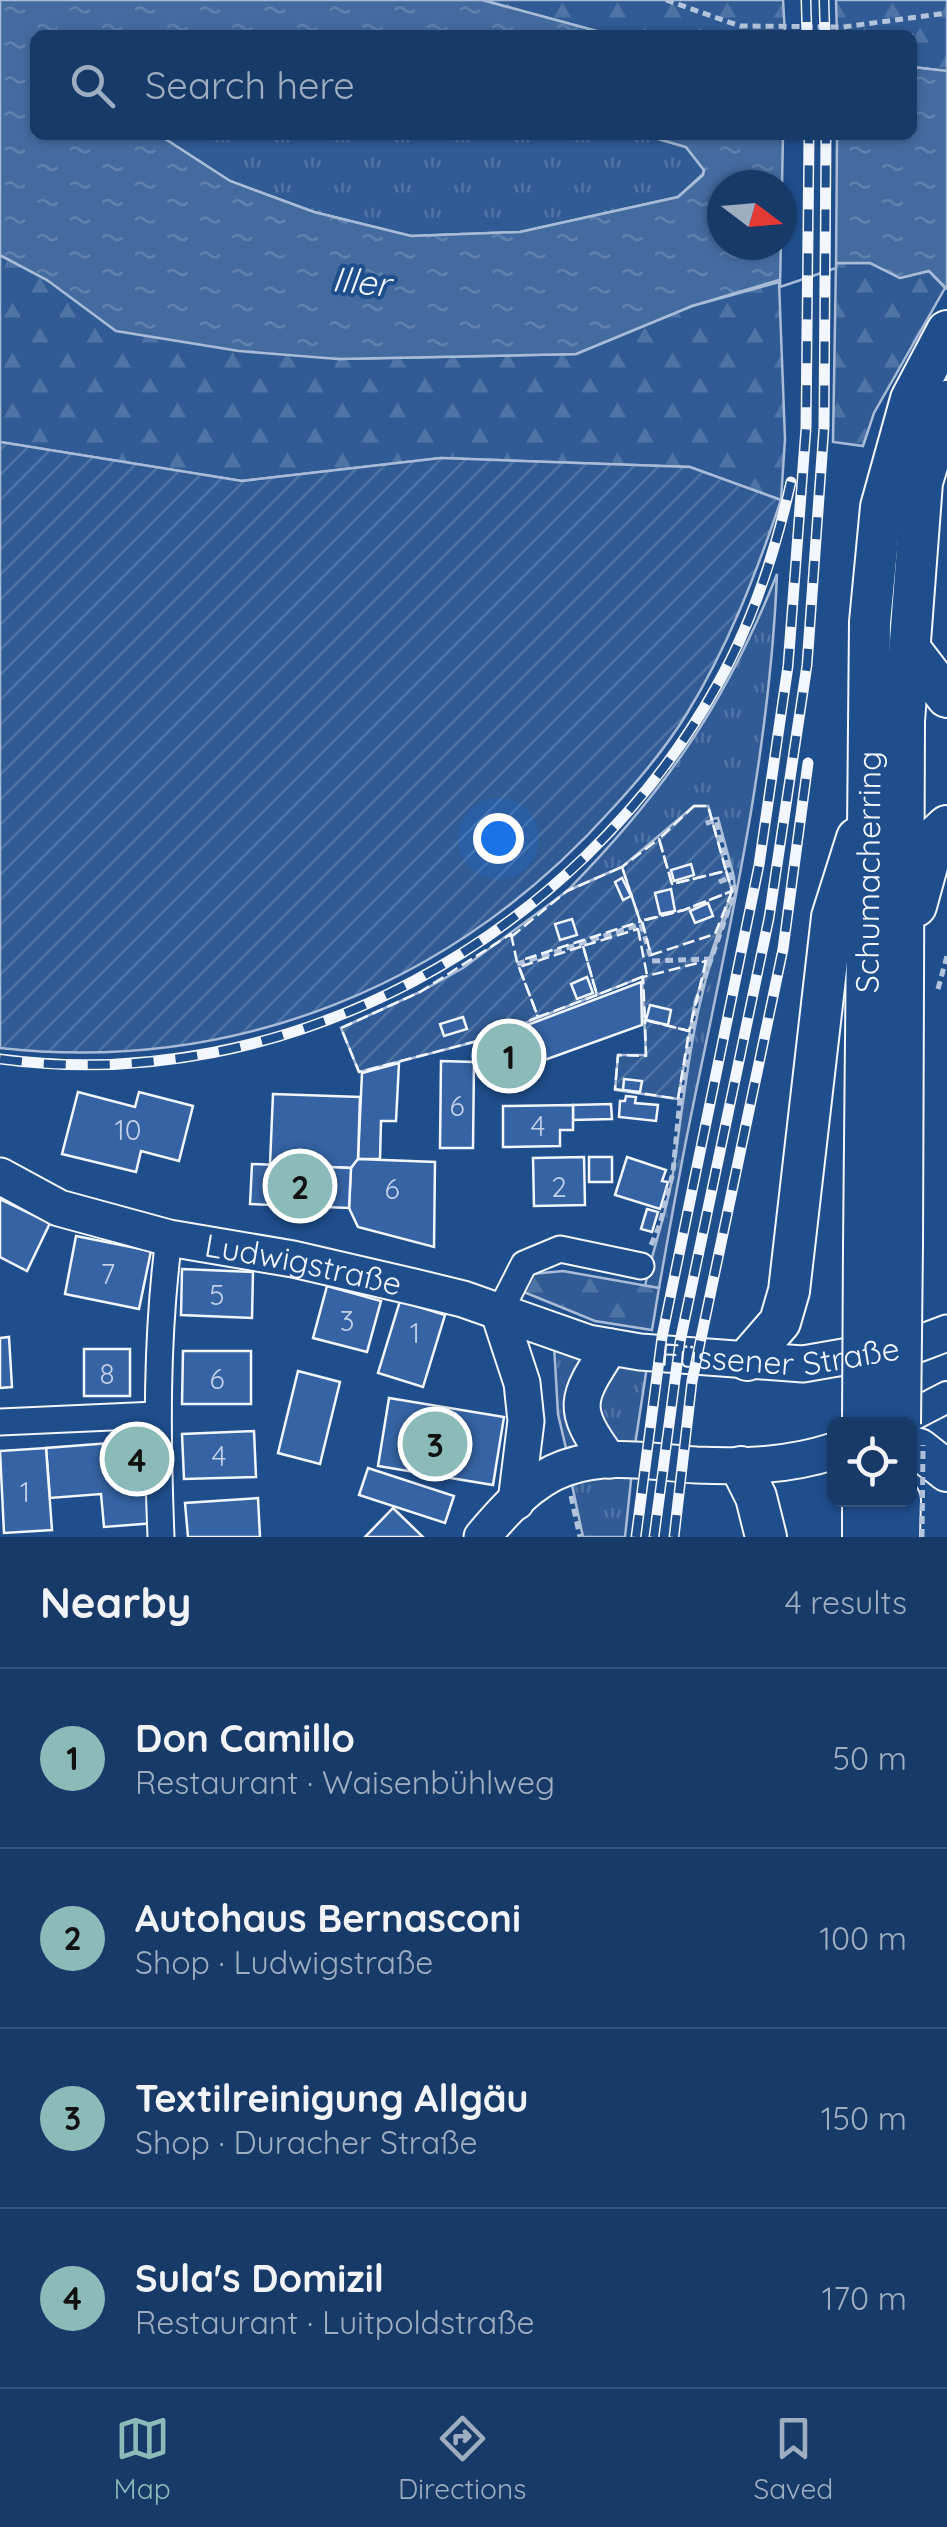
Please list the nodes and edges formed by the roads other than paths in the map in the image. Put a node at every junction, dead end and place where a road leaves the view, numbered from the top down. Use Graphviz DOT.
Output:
graph roads {
  1 [pos="947,332"];
  2 [pos="947,400"];
  3 [pos="911,635"];
  4 [pos="947,697"];
  5 [pos="870,801"];
  6 [pos="947,826"];
  7 [pos="902,958"];
  8 [pos="0,1176"];
  9 [pos="169,1238"];
  10 [pos="883,1246"];
  11 [pos="641,1266"];
  12 [pos="499,1313"];
  13 [pos="947,1333"];
  14 [pos="610,1347"];
  15 [pos="747,1360"];
  16 [pos="947,1397"];
  17 [pos="156,1415"];
  18 [pos="864,1417"];
  19 [pos="897,1417"];
  20 [pos="911,1417"];
  21 [pos="0,1422"];
  22 [pos="917,1448"];
  23 [pos="827,1453"];
  24 [pos="610,1460"];
  25 [pos="742,1467"];
  26 [pos="947,1470"];
  27 [pos="516,1502"];
  28 [pos="863,1507"];
  29 [pos="900,1507"];
  30 [pos="161,1537"];
  31 [pos="482,1537"];
  32 [pos="766,1537"];
  33 [pos="863,1537"];
  34 [pos="899,1537"];
  1 -- 5 [label="main road, Schumacherring"];
  2 -- 3 [label="main road, Schumacherring"];
  3 -- 4 [label="main road"];
  3 -- 7 [label="main road, Schumacherring"];
  5 -- 10 [label="main road, Schumacherring"];
  5 -- 15 [label="main road"];
  6 -- 7 [label="main road"];
  7 -- 10 [label="main road, Schumacherring"];
  8 -- 9 [label="main road, Ludwigstraße"];
  9 -- 12 [label="main road, Ludwigstraße"];
  9 -- 17 [label="street"];
  10 -- 18 [label="main road, Schumacherring, bridge"];
  10 -- 19 [label="main road, Schumacherring, bridge"];
  11 -- 12 [label="street"];
  12 -- 14 [label="main road, Ludwigstraße"];
  12 -- 27 [label="main road"];
  13 -- 15 [label="main road, Füssener Straße"];
  14 -- 15 [label="main road, Füssener Straße"];
  14 -- 24 [label="main road"];
  16 -- 20 [label="street"];
  17 -- 21 [label="street"];
  17 -- 30 [label="street"];
  22 -- 26 [label="main road"];
  23 -- 25 [label="main road"];
  24 -- 25 [label="main road"];
  24 -- 27 [label="main road"];
  25 -- 32 [label="main road"];
  27 -- 31 [label="main road"];
  28 -- 33 [label="main road"];
  29 -- 34 [label="main road"];
}
